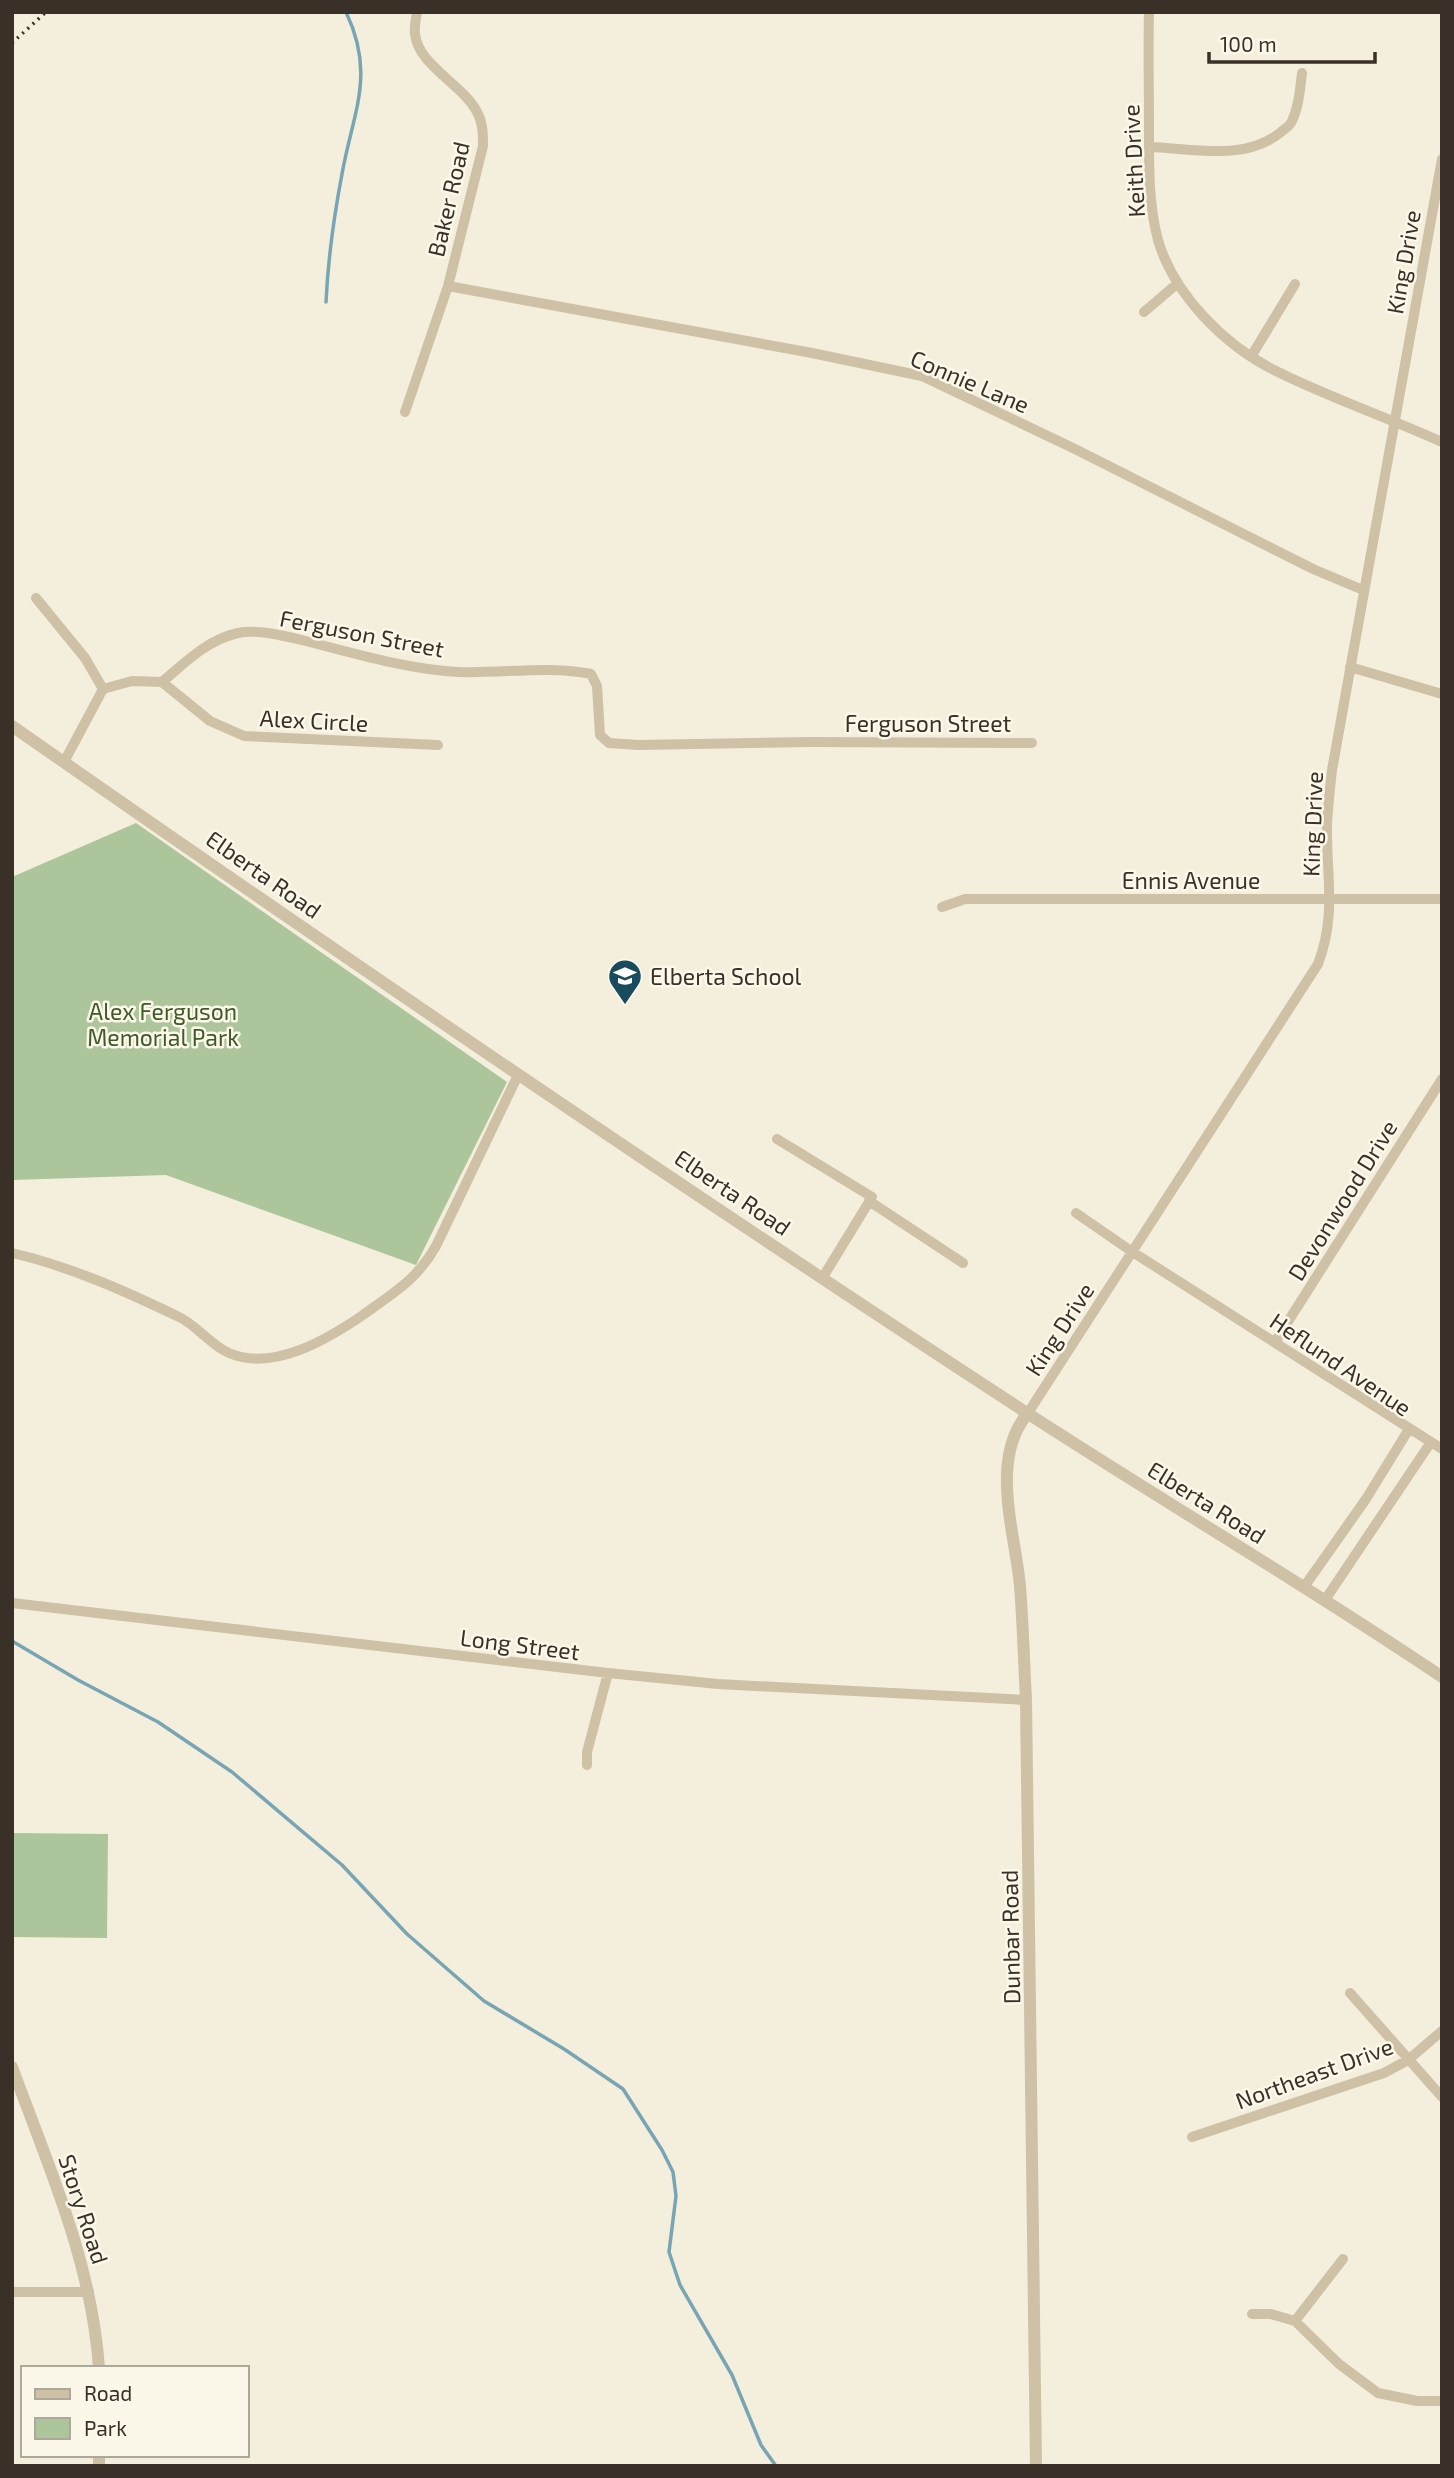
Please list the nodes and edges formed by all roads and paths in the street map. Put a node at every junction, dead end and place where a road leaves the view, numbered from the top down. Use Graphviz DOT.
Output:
graph roads {
  1 [pos="417,12"];
  2 [pos="1149,12"];
  3 [pos="1302,72"];
  4 [pos="1149,147"];
  5 [pos="1442,159"];
  6 [pos="1440,181"];
  7 [pos="1178,283"];
  8 [pos="1295,284"];
  9 [pos="448,286"];
  10 [pos="1144,312"];
  11 [pos="1252,355"];
  12 [pos="405,412"];
  13 [pos="1394,420"];
  14 [pos="1442,442"];
  15 [pos="1363,590"];
  16 [pos="36,598"];
  17 [pos="1350,667"];
  18 [pos="162,682"];
  19 [pos="103,688"];
  20 [pos="1442,694"];
  21 [pos="12,726"];
  22 [pos="1032,743"];
  23 [pos="438,745"];
  24 [pos="64,762"];
  25 [pos="1330,899"];
  26 [pos="1442,899"];
  27 [pos="942,907"];
  28 [pos="519,1074"];
  29 [pos="1442,1079"];
  30 [pos="777,1139"];
  31 [pos="869,1201"];
  32 [pos="1076,1213"];
  33 [pos="1131,1251"];
  34 [pos="12,1253"];
  35 [pos="963,1264"];
  36 [pos="823,1277"];
  37 [pos="1275,1342"];
  38 [pos="1028,1413"];
  39 [pos="1409,1429"];
  40 [pos="1430,1443"];
  41 [pos="1442,1449"];
  42 [pos="1304,1587"];
  43 [pos="1325,1600"];
  44 [pos="12,1603"];
  45 [pos="608,1673"];
  46 [pos="1442,1677"];
  47 [pos="1026,1700"];
  48 [pos="587,1765"];
  49 [pos="1350,1993"];
  50 [pos="1442,2031"];
  51 [pos="1408,2060"];
  52 [pos="12,2067"];
  53 [pos="1442,2097"];
  54 [pos="1192,2137"];
  55 [pos="1343,2259"];
  56 [pos="12,2292"];
  57 [pos="89,2292"];
  58 [pos="1252,2314"];
  59 [pos="1295,2321"];
  60 [pos="99,2366"];
  61 [pos="1442,2401"];
  62 [pos="1036,2466"];
  1 -- 9 [label="street, Baker Road"];
  2 -- 4 [label="street, Keith Drive"];
  3 -- 4 [label="street"];
  4 -- 7 [label="street, Keith Drive"];
  5 -- 6 [label="street, King Drive"];
  6 -- 13 [label="street, King Drive"];
  7 -- 10 [label="street"];
  7 -- 11 [label="street, Keith Drive"];
  8 -- 11 [label="street"];
  9 -- 12 [label="street, Baker Road"];
  9 -- 15 [label="street, Connie Lane"];
  11 -- 13 [label="street, Keith Drive"];
  13 -- 14 [label="street, Keith Drive"];
  13 -- 15 [label="street, King Drive"];
  15 -- 17 [label="street, King Drive"];
  16 -- 19 [label="street"];
  17 -- 20 [label="street"];
  17 -- 25 [label="street, King Drive"];
  18 -- 19 [label="street"];
  18 -- 22 [label="street, Ferguson Street"];
  18 -- 23 [label="street, Alex Circle"];
  19 -- 24 [label="street"];
  21 -- 24 [label="street, Elberta Road"];
  24 -- 28 [label="street, Elberta Road"];
  25 -- 26 [label="street, Ennis Avenue"];
  25 -- 27 [label="street, Ennis Avenue"];
  25 -- 33 [label="street, King Drive"];
  28 -- 34 [label="street"];
  28 -- 36 [label="street, Elberta Road"];
  29 -- 37 [label="street, Devonwood Drive"];
  30 -- 31 [label="street"];
  31 -- 35 [label="street"];
  31 -- 36 [label="street"];
  32 -- 33 [label="street, Heflund Avenue"];
  33 -- 37 [label="street, Heflund Avenue"];
  33 -- 38 [label="street, King Drive"];
  36 -- 38 [label="street, Elberta Road"];
  37 -- 39 [label="street, Heflund Avenue"];
  38 -- 42 [label="street, Elberta Road"];
  38 -- 47 [label="street, Dunbar Road"];
  39 -- 40 [label="street"];
  39 -- 42 [label="street, Heflund Avenue"];
  40 -- 41 [label="street"];
  40 -- 43 [label="street"];
  42 -- 43 [label="street, Elberta Road"];
  43 -- 46 [label="street, Elberta Road"];
  44 -- 45 [label="street, Long Street"];
  45 -- 47 [label="street, Long Street"];
  45 -- 48 [label="street"];
  47 -- 62 [label="street, Dunbar Road"];
  49 -- 51 [label="street"];
  50 -- 51 [label="street, Northeast Drive"];
  51 -- 53 [label="street"];
  51 -- 54 [label="street, Northeast Drive"];
  52 -- 57 [label="street, Story Road"];
  55 -- 59 [label="street"];
  56 -- 57 [label="street"];
  57 -- 60 [label="street, Story Road"];
  58 -- 59 [label="street"];
  59 -- 61 [label="street"];
}
